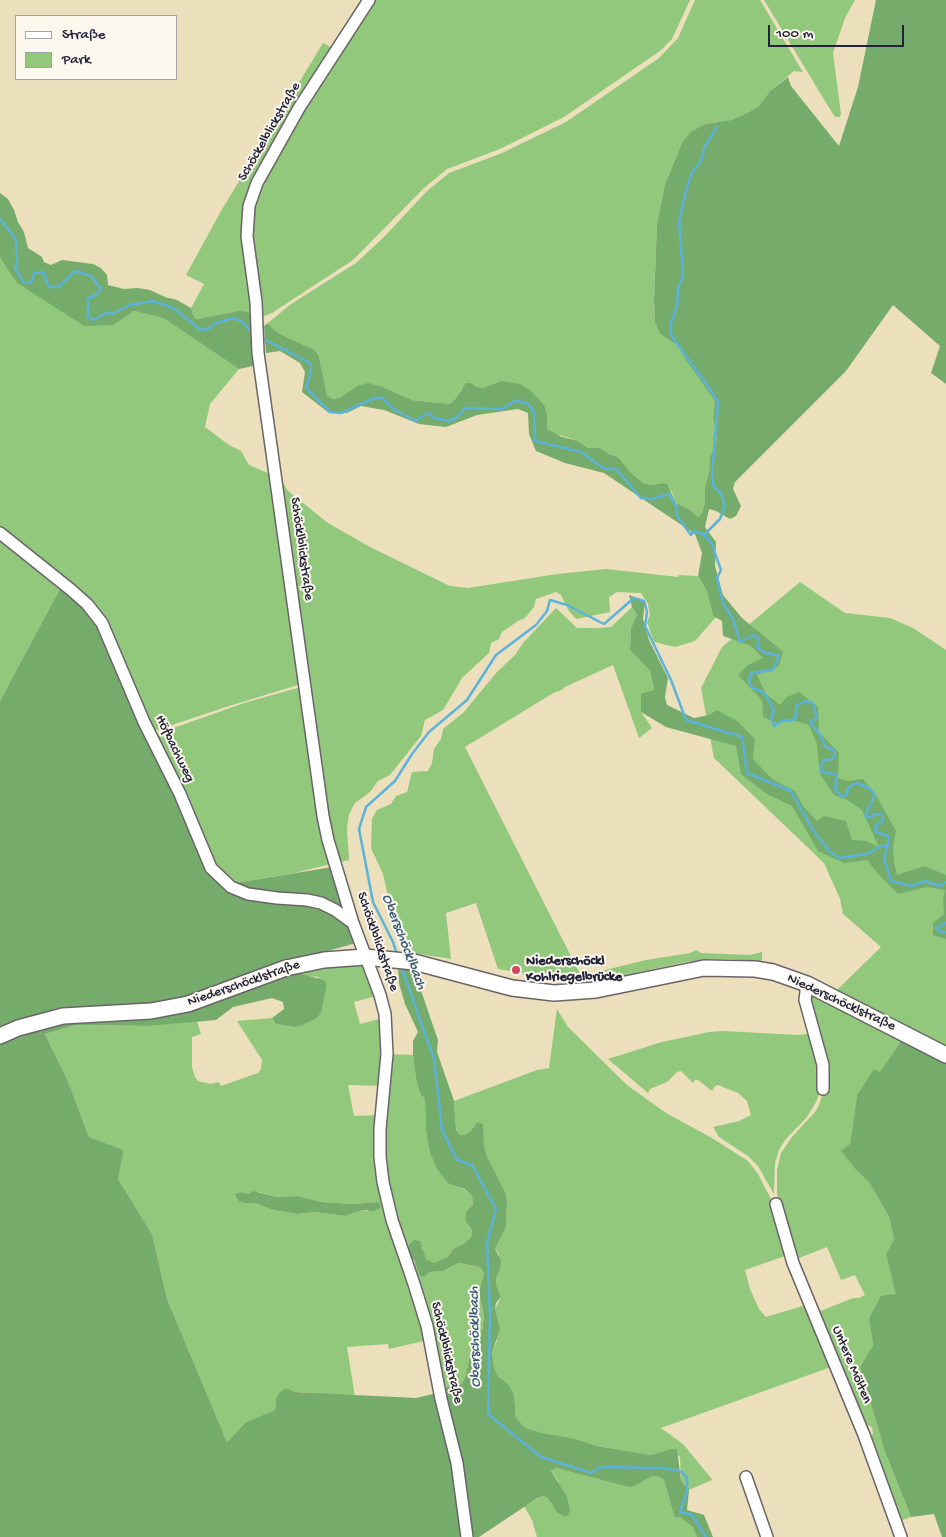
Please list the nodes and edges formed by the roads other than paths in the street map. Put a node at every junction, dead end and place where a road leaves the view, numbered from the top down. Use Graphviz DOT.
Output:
graph roads {
  1 [pos="368,0"];
  2 [pos="258,353"];
  3 [pos="0,533"];
  4 [pos="353,923"];
  5 [pos="365,957"];
  6 [pos="807,984"];
  7 [pos="0,1036"];
  8 [pos="946,1055"];
  9 [pos="823,1089"];
  10 [pos="776,1204"];
  11 [pos="746,1477"];
  12 [pos="466,1537"];
  13 [pos="767,1537"];
  14 [pos="901,1537"];
  1 -- 2 [label="street, Schöckelblickstraße"];
  2 -- 4 [label="street, Schöcklblickstraße"];
  3 -- 4 [label="street, Höfbachweg"];
  4 -- 5 [label="street, Schöcklblickstraße"];
  5 -- 6 [label="main road, Niederschöcklstraße"];
  5 -- 7 [label="main road, Niederschöcklstraße"];
  5 -- 12 [label="street, Schöcklblickstraße"];
  6 -- 8 [label="main road, Niederschöcklstraße"];
  6 -- 9 [label="street"];
  10 -- 14 [label="street, Untere Mölten"];
  11 -- 13 [label="street"];
}
